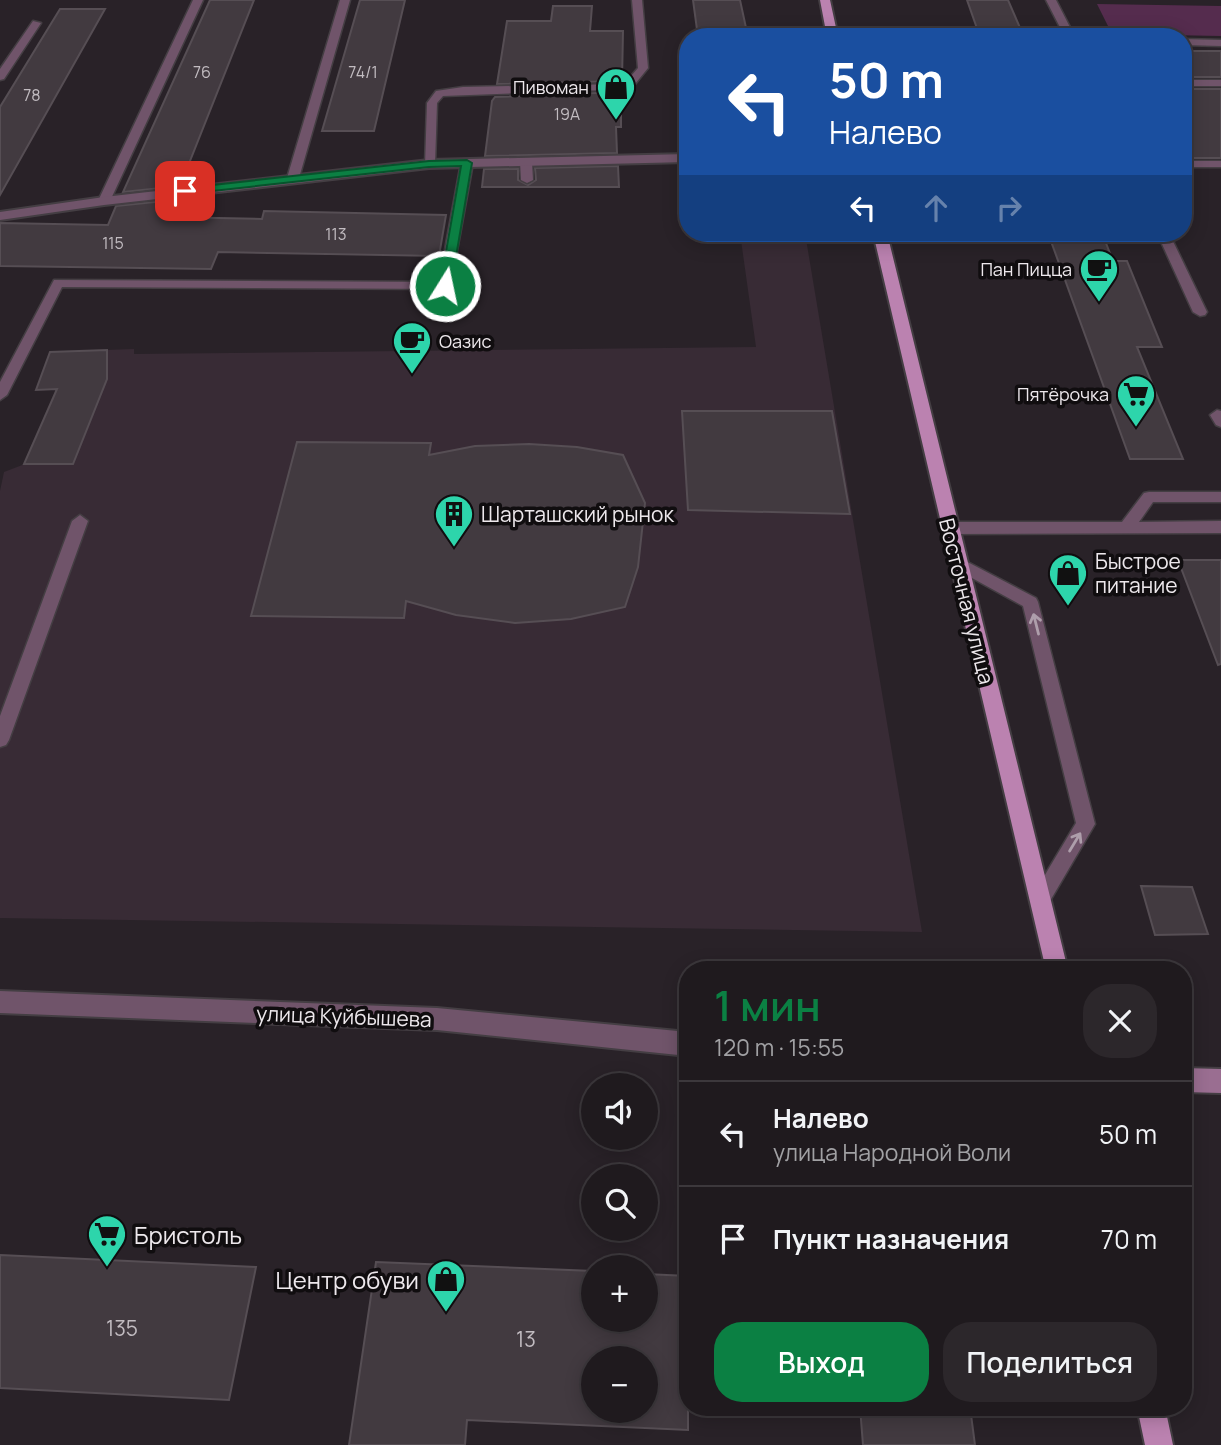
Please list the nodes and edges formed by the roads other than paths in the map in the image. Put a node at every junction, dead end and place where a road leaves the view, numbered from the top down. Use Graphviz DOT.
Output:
graph roads {
  1 [pos="198,0"];
  2 [pos="345,0"];
  3 [pos="637,0"];
  4 [pos="825,0"];
  5 [pos="1051,0"];
  6 [pos="36,23"];
  7 [pos="831,28"];
  8 [pos="1065,28"];
  9 [pos="1192,42"];
  10 [pos="1221,43"];
  11 [pos="0,77"];
  12 [pos="1192,83"];
  13 [pos="1221,83"];
  14 [pos="679,158"];
  15 [pos="526,162"];
  16 [pos="467,163"];
  17 [pos="1192,163"];
  18 [pos="429,164"];
  19 [pos="1221,164"];
  20 [pos="293,178"];
  21 [pos="527,180"];
  22 [pos="104,201"];
  23 [pos="0,216"];
  24 [pos="882,242"];
  25 [pos="1167,242"];
  26 [pos="1199,312"];
  27 [pos="0,396"];
  28 [pos="1221,497"];
  29 [pos="80,521"];
  30 [pos="1126,527"];
  31 [pos="1221,527"];
  32 [pos="949,528"];
  33 [pos="958,563"];
  34 [pos="0,740"];
  35 [pos="1040,900"];
  36 [pos="1055,961"];
  37 [pos="0,1002"];
  38 [pos="679,1043"];
  39 [pos="1192,1080"];
  40 [pos="1221,1081"];
  41 [pos="1153,1416"];
  42 [pos="1159,1445"];
  1 -- 22 [label="lane"];
  2 -- 20 [label="lane"];
  3 -- 18 [label="lane"];
  4 -- 7 [label="main road"];
  5 -- 8 [label="lane"];
  6 -- 11 [label="lane"];
  9 -- 10 [label="lane"];
  12 -- 13 [label="lane"];
  14 -- 15 [label="street"];
  15 -- 16 [label="street"];
  15 -- 21 [label="lane"];
  16 -- 18 [label="street"];
  16 -- 27 [label="lane"];
  17 -- 19 [label="lane"];
  18 -- 20 [label="street"];
  20 -- 22 [label="street"];
  22 -- 23 [label="street"];
  24 -- 32 [label="main road, Восточная улица"];
  25 -- 26 [label="lane"];
  28 -- 30 [label="lane"];
  29 -- 34 [label="lane"];
  30 -- 31 [label="lane"];
  30 -- 32 [label="lane"];
  32 -- 33 [label="main road, Восточная улица"];
  33 -- 35 [label="main road, Восточная улица"];
  35 -- 33 [label="lane, one-way"];
  35 -- 36 [label="main road, Восточная улица"];
  37 -- 38 [label="street, улица Куйбышева"];
  39 -- 40 [label="main road"];
  41 -- 42 [label="main road"];
}
